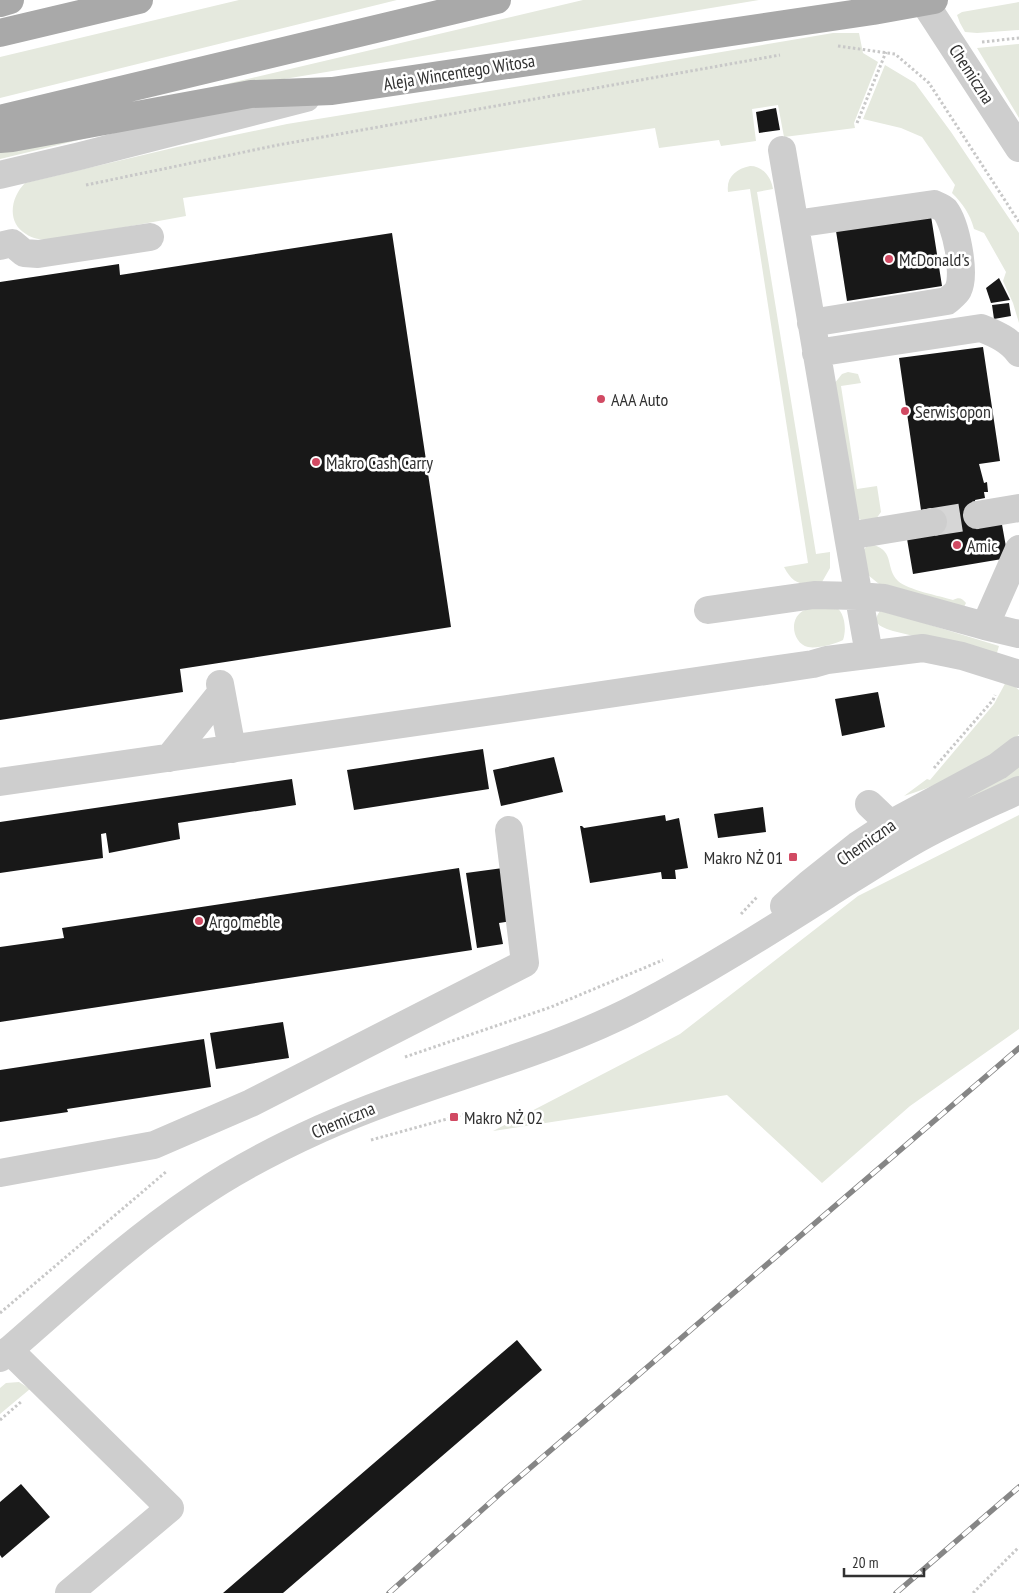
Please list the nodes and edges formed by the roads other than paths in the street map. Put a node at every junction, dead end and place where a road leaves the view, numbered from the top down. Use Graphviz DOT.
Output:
graph roads {
  1 [pos="10,0"];
  2 [pos="139,0"];
  3 [pos="497,0"];
  4 [pos="927,1"];
  5 [pos="0,3"];
  6 [pos="0,33"];
  7 [pos="332,91"];
  8 [pos="0,119"];
  9 [pos="0,139"];
  10 [pos="1019,148"];
  11 [pos="782,150"];
  12 [pos="0,175"];
  13 [pos="795,224"];
  14 [pos="150,237"];
  15 [pos="4,239"];
  16 [pos="811,323"];
  17 [pos="816,352"];
  18 [pos="1019,353"];
  19 [pos="1019,508"];
  20 [pos="977,515"];
  21 [pos="933,522"];
  22 [pos="848,536"];
  23 [pos="1019,549"];
  24 [pos="858,596"];
  25 [pos="708,610"];
  26 [pos="985,626"];
  27 [pos="1019,634"];
  28 [pos="869,654"];
  29 [pos="1019,674"];
  30 [pos="232,749"];
  31 [pos="1019,750"];
  32 [pos="168,758"];
  33 [pos="0,782"];
  34 [pos="1019,790"];
  35 [pos="869,804"];
  36 [pos="890,824"];
  37 [pos="509,830"];
  38 [pos="922,836"];
  39 [pos="728,956"];
  40 [pos="0,1173"];
  41 [pos="5,1354"];
  42 [pos="69,1593"];
  1 -- 5 [label="main road"];
  2 -- 6 [label="main road"];
  3 -- 8 [label="main road"];
  4 -- 7 [label="main road, Aleja Wincentego Witosa"];
  4 -- 10 [label="street, Chemiczna"];
  7 -- 9 [label="main road"];
  7 -- 12 [label="street, Aleja Wincentego Witosa"];
  11 -- 13 [label="street"];
  13 -- 16 [label="street"];
  13 -- 16 [label="street"];
  14 -- 15 [label="street"];
  16 -- 17 [label="street"];
  17 -- 18 [label="street"];
  17 -- 22 [label="street"];
  19 -- 20 [label="street"];
  21 -- 22 [label="street"];
  22 -- 24 [label="street"];
  23 -- 26 [label="street"];
  24 -- 25 [label="street"];
  24 -- 26 [label="street"];
  24 -- 28 [label="street"];
  26 -- 27 [label="street"];
  28 -- 29 [label="street"];
  28 -- 30 [label="street"];
  30 -- 32 [label="street"];
  30 -- 32 [label="street"];
  31 -- 36 [label="street, Chemiczna"];
  32 -- 33 [label="street"];
  34 -- 38 [label="street, Chemiczna"];
  35 -- 36 [label="street"];
  36 -- 38 [label="street"];
  36 -- 39 [label="street, Chemiczna"];
  37 -- 40 [label="street"];
  38 -- 39 [label="street, Chemiczna"];
  39 -- 41 [label="street, Chemiczna"];
  41 -- 42 [label="street"];
}
